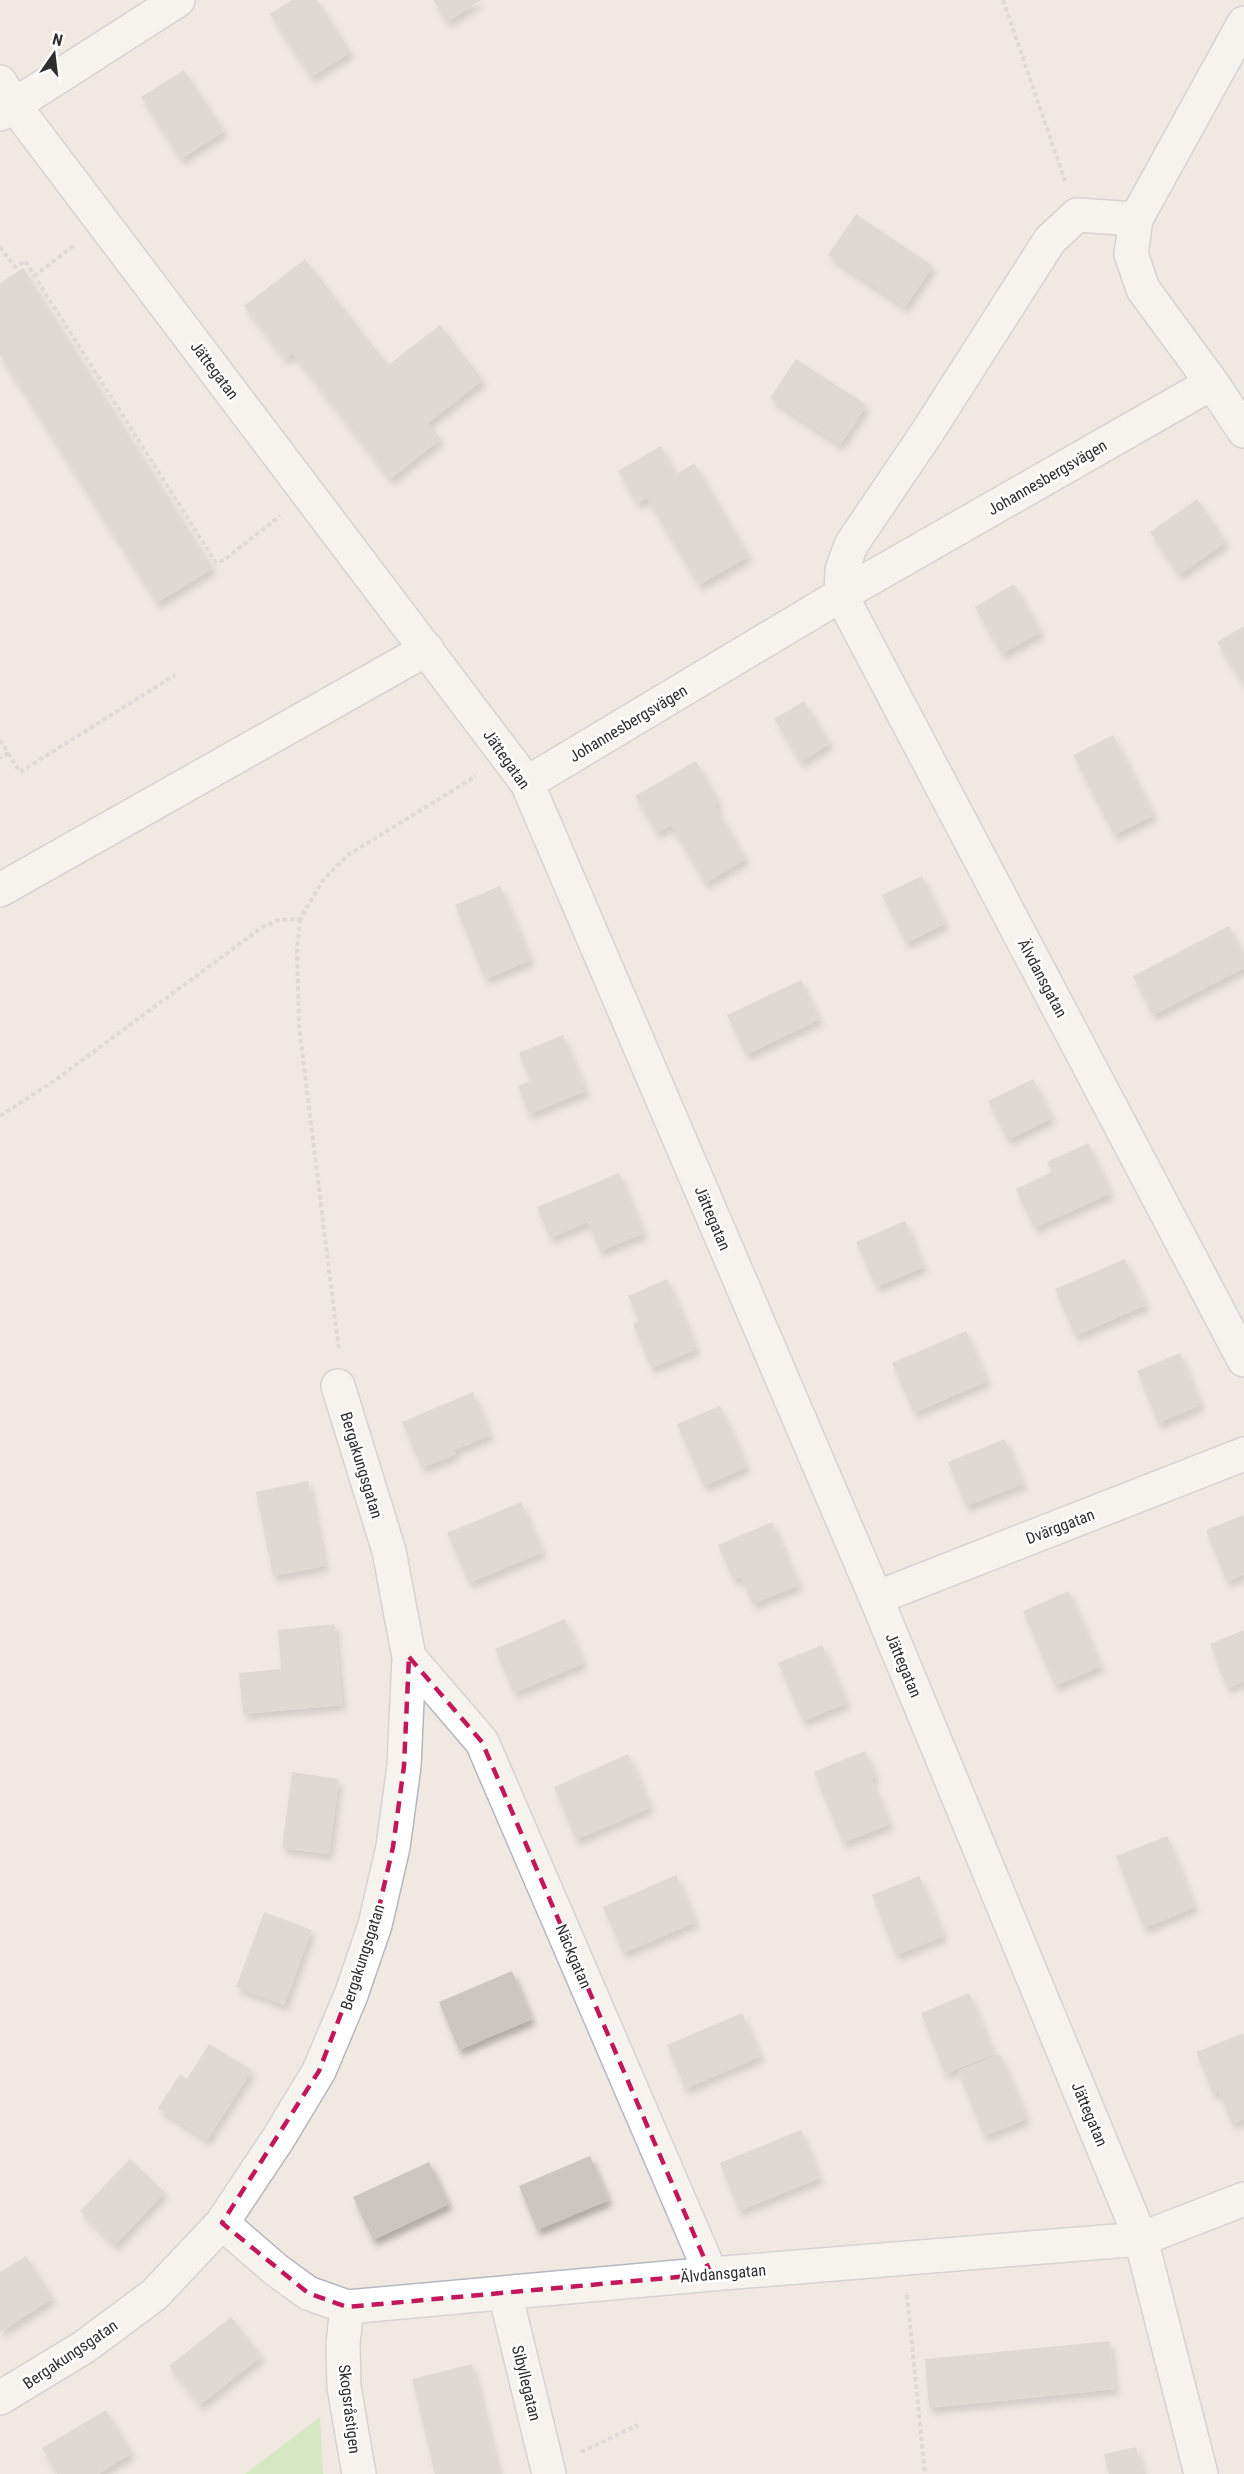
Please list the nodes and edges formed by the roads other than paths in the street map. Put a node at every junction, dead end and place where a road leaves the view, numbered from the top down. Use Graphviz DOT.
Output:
graph roads {
  1 [pos="178,0"];
  2 [pos="1244,23"];
  3 [pos="5,100"];
  4 [pos="1136,219"];
  5 [pos="1212,383"];
  6 [pos="1244,431"];
  7 [pos="841,595"];
  8 [pos="427,649"];
  9 [pos="527,783"];
  10 [pos="0,890"];
  11 [pos="1244,1360"];
  12 [pos="338,1386"];
  13 [pos="1244,1454"];
  14 [pos="876,1598"];
  15 [pos="409,1657"];
  16 [pos="1244,2199"];
  17 [pos="222,2223"];
  18 [pos="1142,2239"];
  19 [pos="711,2274"];
  20 [pos="505,2293"];
  21 [pos="347,2307"];
  22 [pos="0,2398"];
  23 [pos="549,2471"];
  24 [pos="359,2474"];
  25 [pos="1201,2474"];
  1 -- 3 [label="street"];
  2 -- 4 [label="street"];
  3 -- 8 [label="street, Jättegatan"];
  4 -- 5 [label="street"];
  4 -- 7 [label="street"];
  5 -- 6 [label="street"];
  5 -- 7 [label="street, Johannesbergsvägen"];
  7 -- 9 [label="street, Johannesbergsvägen"];
  7 -- 11 [label="street, Älvdansgatan"];
  8 -- 9 [label="street, Jättegatan"];
  8 -- 10 [label="street"];
  9 -- 14 [label="street, Jättegatan"];
  12 -- 15 [label="street, Bergakungsgatan"];
  13 -- 14 [label="street, Dvärggatan"];
  14 -- 18 [label="street, Jättegatan"];
  15 -- 17 [label="street, Bergakungsgatan"];
  15 -- 19 [label="street, Näckgatan"];
  16 -- 18 [label="street, Älvdansgatan"];
  17 -- 21 [label="street, Älvdansgatan"];
  17 -- 22 [label="street, Bergakungsgatan"];
  18 -- 19 [label="street, Älvdansgatan"];
  18 -- 25 [label="street, Jättegatan"];
  19 -- 20 [label="street, Älvdansgatan"];
  20 -- 21 [label="street, Älvdansgatan"];
  20 -- 23 [label="street, Sibyllegatan"];
  21 -- 24 [label="street, Skogsråstigen"];
}
